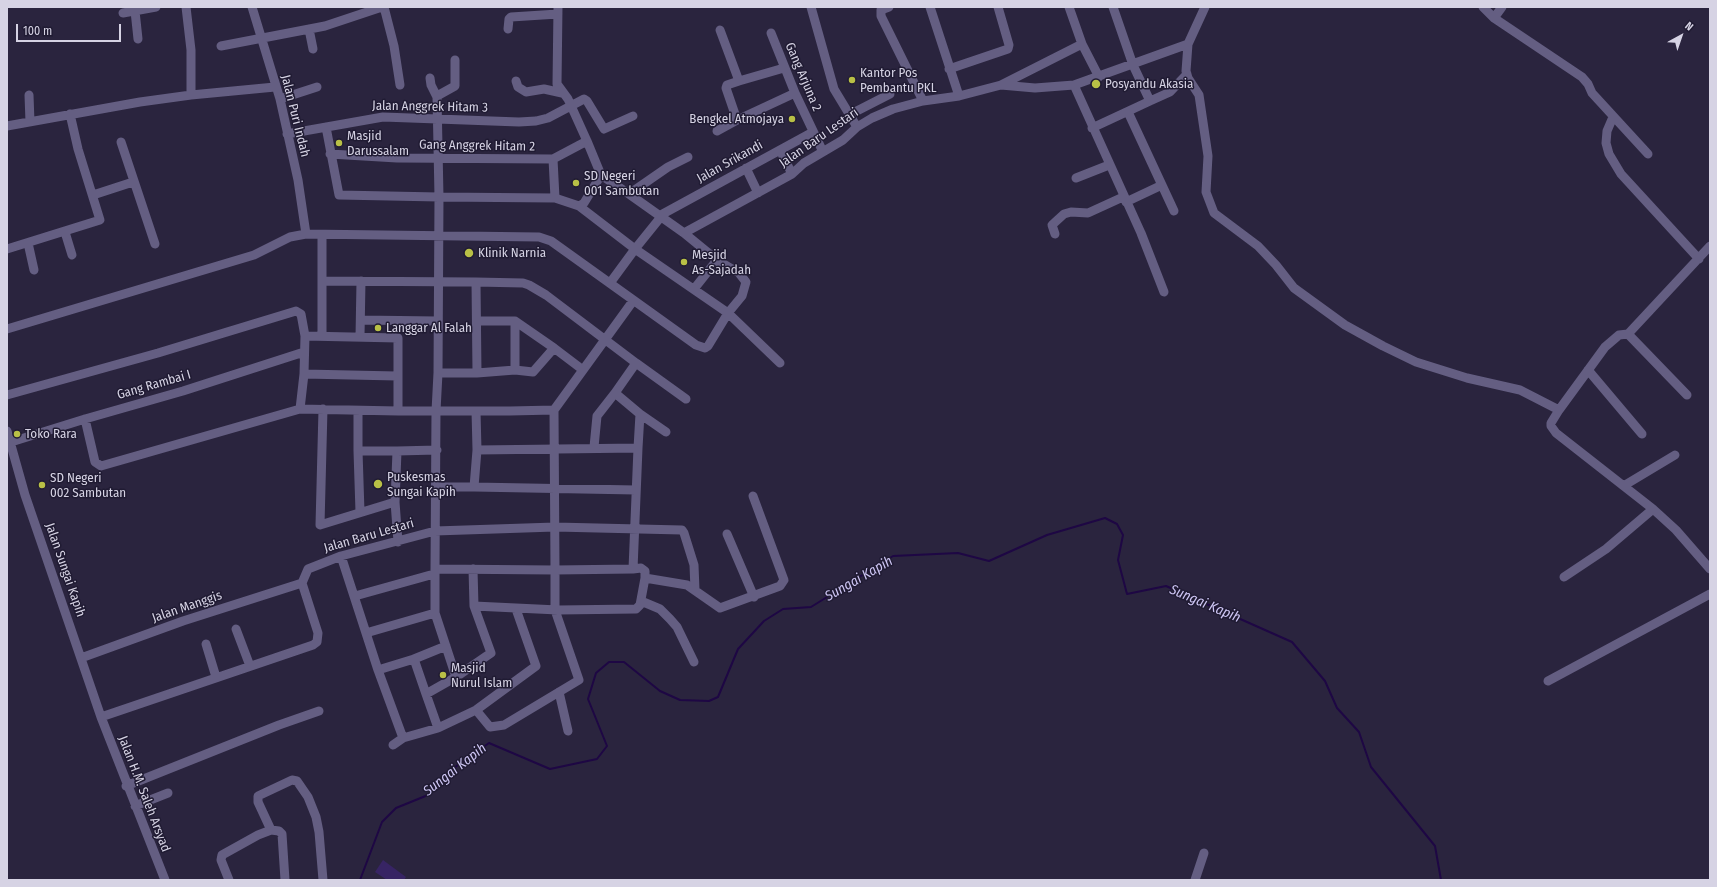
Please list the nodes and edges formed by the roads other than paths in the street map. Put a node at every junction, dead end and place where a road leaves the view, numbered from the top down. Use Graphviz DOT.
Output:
graph roads {
  1 [pos="156,7"];
  2 [pos="186,7"];
  3 [pos="252,7"];
  4 [pos="383,7"];
  5 [pos="811,7"];
  6 [pos="889,7"];
  7 [pos="930,7"];
  8 [pos="998,7"];
  9 [pos="1069,7"];
  10 [pos="1114,7"];
  11 [pos="1205,7"];
  12 [pos="1484,7"];
  13 [pos="1502,7"];
  14 [pos="135,11"];
  15 [pos="558,11"];
  16 [pos="123,13"];
  17 [pos="1494,18"];
  18 [pos="309,29"];
  19 [pos="508,29"];
  20 [pos="720,30"];
  21 [pos="771,33"];
  22 [pos="261,38"];
  23 [pos="138,40"];
  24 [pos="1082,44"];
  25 [pos="1188,44"];
  26 [pos="221,46"];
  27 [pos="314,49"];
  28 [pos="455,60"];
  29 [pos="1133,65"];
  30 [pos="784,68"];
  31 [pos="949,68"];
  32 [pos="1187,74"];
  33 [pos="1099,77"];
  34 [pos="430,78"];
  35 [pos="516,81"];
  36 [pos="739,81"];
  37 [pos="400,85"];
  38 [pos="1001,85"];
  39 [pos="1074,85"];
  40 [pos="317,87"];
  41 [pos="276,88"];
  42 [pos="562,93"];
  43 [pos="795,93"];
  44 [pos="890,94"];
  45 [pos="29,95"];
  46 [pos="191,95"];
  47 [pos="437,96"];
  48 [pos="960,96"];
  49 [pos="280,99"];
  50 [pos="923,101"];
  51 [pos="1150,101"];
  52 [pos="570,108"];
  53 [pos="1128,112"];
  54 [pos="70,114"];
  55 [pos="849,115"];
  56 [pos="633,116"];
  57 [pos="1613,117"];
  58 [pos="439,119"];
  59 [pos="737,120"];
  60 [pos="30,122"];
  61 [pos="7,126"];
  62 [pos="857,127"];
  63 [pos="326,128"];
  64 [pos="1092,128"];
  65 [pos="717,131"];
  66 [pos="813,132"];
  67 [pos="287,134"];
  68 [pos="587,141"];
  69 [pos="121,142"];
  70 [pos="780,150"];
  71 [pos="823,152"];
  72 [pos="330,154"];
  73 [pos="1648,154"];
  74 [pos="688,157"];
  75 [pos="440,158"];
  76 [pos="553,159"];
  77 [pos="1109,165"];
  78 [pos="746,168"];
  79 [pos="792,174"];
  80 [pos="601,175"];
  81 [pos="1076,178"];
  82 [pos="133,182"];
  83 [pos="1162,185"];
  84 [pos="758,193"];
  85 [pos="629,194"];
  86 [pos="93,195"];
  87 [pos="439,197"];
  88 [pos="555,198"];
  89 [pos="1125,200"];
  90 [pos="579,206"];
  91 [pos="1174,211"];
  92 [pos="659,217"];
  93 [pos="65,232"];
  94 [pos="684,233"];
  95 [pos="306,234"];
  96 [pos="1054,234"];
  97 [pos="322,235"];
  98 [pos="439,237"];
  99 [pos="28,243"];
  100 [pos="155,244"];
  101 [pos="1710,246"];
  102 [pos="635,249"];
  103 [pos="7,250"];
  104 [pos="72,255"];
  105 [pos="1699,259"];
  106 [pos="717,260"];
  107 [pos="34,270"];
  108 [pos="322,281"];
  109 [pos="361,281"];
  110 [pos="438,281"];
  111 [pos="476,282"];
  112 [pos="610,283"];
  113 [pos="694,289"];
  114 [pos="1164,292"];
  115 [pos="633,301"];
  116 [pos="728,314"];
  117 [pos="360,320"];
  118 [pos="398,320"];
  119 [pos="437,321"];
  120 [pos="477,321"];
  121 [pos="515,321"];
  122 [pos="7,330"];
  123 [pos="1628,334"];
  124 [pos="305,336"];
  125 [pos="322,336"];
  126 [pos="360,337"];
  127 [pos="398,338"];
  128 [pos="606,340"];
  129 [pos="554,348"];
  130 [pos="304,352"];
  131 [pos="636,363"];
  132 [pos="780,363"];
  133 [pos="515,370"];
  134 [pos="583,370"];
  135 [pos="1588,370"];
  136 [pos="438,373"];
  137 [pos="477,373"];
  138 [pos="304,374"];
  139 [pos="397,376"];
  140 [pos="615,393"];
  141 [pos="7,395"];
  142 [pos="1687,395"];
  143 [pos="686,399"];
  144 [pos="300,409"];
  145 [pos="323,409"];
  146 [pos="554,410"];
  147 [pos="1559,410"];
  148 [pos="358,411"];
  149 [pos="398,411"];
  150 [pos="436,411"];
  151 [pos="476,411"];
  152 [pos="640,414"];
  153 [pos="85,419"];
  154 [pos="7,432"];
  155 [pos="666,432"];
  156 [pos="1642,434"];
  157 [pos="11,442"];
  158 [pos="594,447"];
  159 [pos="555,448"];
  160 [pos="638,448"];
  161 [pos="436,450"];
  162 [pos="477,450"];
  163 [pos="358,451"];
  164 [pos="396,451"];
  165 [pos="1675,454"];
  166 [pos="1625,485"];
  167 [pos="437,487"];
  168 [pos="474,487"];
  169 [pos="555,488"];
  170 [pos="636,490"];
  171 [pos="753,496"];
  172 [pos="395,502"];
  173 [pos="1653,509"];
  174 [pos="360,512"];
  175 [pos="554,527"];
  176 [pos="635,529"];
  177 [pos="434,531"];
  178 [pos="727,534"];
  179 [pos="398,542"];
  180 [pos="341,556"];
  181 [pos="474,569"];
  182 [pos="633,569"];
  183 [pos="1710,569"];
  184 [pos="555,570"];
  185 [pos="435,572"];
  186 [pos="1564,577"];
  187 [pos="645,578"];
  188 [pos="302,583"];
  189 [pos="695,590"];
  190 [pos="1710,594"];
  191 [pos="355,596"];
  192 [pos="754,597"];
  193 [pos="641,601"];
  194 [pos="474,606"];
  195 [pos="516,609"];
  196 [pos="555,610"];
  197 [pos="435,613"];
  198 [pos="236,629"];
  199 [pos="366,633"];
  200 [pos="206,644"];
  201 [pos="446,646"];
  202 [pos="81,658"];
  203 [pos="414,659"];
  204 [pos="694,662"];
  205 [pos="250,666"];
  206 [pos="378,670"];
  207 [pos="216,677"];
  208 [pos="456,677"];
  209 [pos="1548,681"];
  210 [pos="559,692"];
  211 [pos="426,694"];
  212 [pos="476,710"];
  213 [pos="319,711"];
  214 [pos="101,717"];
  215 [pos="438,728"];
  216 [pos="568,731"];
  217 [pos="403,738"];
  218 [pos="393,746"];
  219 [pos="126,786"];
  220 [pos="168,793"];
  221 [pos="134,806"];
  222 [pos="271,830"];
  223 [pos="1204,853"];
  224 [pos="164,880"];
  225 [pos="229,880"];
  226 [pos="285,880"];
  227 [pos="323,880"];
  228 [pos="1195,880"];
  1 -- 14 [label="street"];
  2 -- 46 [label="street"];
  3 -- 22 [label="street, Jalan Puri Indah"];
  4 -- 18 [label="street"];
  4 -- 37 [label="street"];
  5 -- 55 [label="street"];
  6 -- 50 [label="street"];
  7 -- 31 [label="street"];
  8 -- 31 [label="street"];
  9 -- 24 [label="street"];
  10 -- 29 [label="street"];
  11 -- 25 [label="street"];
  12 -- 17 [label="street"];
  13 -- 17 [label="street"];
  14 -- 16 [label="street"];
  14 -- 23 [label="street"];
  15 -- 19 [label="street"];
  15 -- 42 [label="street"];
  17 -- 57 [label="street"];
  18 -- 22 [label="street"];
  18 -- 27 [label="street"];
  20 -- 36 [label="street"];
  21 -- 30 [label="street, Gang Arjuna 2"];
  22 -- 26 [label="street"];
  22 -- 41 [label="street, Jalan Puri Indah"];
  24 -- 33 [label="street"];
  24 -- 38 [label="street"];
  25 -- 29 [label="street, Jalan Baru Lestari"];
  25 -- 32 [label="street"];
  28 -- 47 [label="street"];
  29 -- 33 [label="street, Jalan Baru Lestari"];
  29 -- 51 [label="street"];
  30 -- 36 [label="street"];
  30 -- 43 [label="street, Gang Arjuna 2"];
  31 -- 48 [label="street"];
  32 -- 51 [label="street"];
  32 -- 147 [label="street"];
  33 -- 39 [label="street, Jalan Baru Lestari"];
  34 -- 47 [label="street"];
  35 -- 42 [label="street"];
  36 -- 59 [label="street"];
  38 -- 39 [label="street, Jalan Baru Lestari"];
  38 -- 48 [label="street, Jalan Baru Lestari"];
  39 -- 64 [label="street"];
  40 -- 49 [label="street"];
  41 -- 46 [label="street"];
  41 -- 49 [label="street, Jalan Puri Indah"];
  42 -- 52 [label="street"];
  43 -- 59 [label="street"];
  43 -- 66 [label="street, Gang Arjuna 2"];
  44 -- 55 [label="street"];
  45 -- 60 [label="street"];
  46 -- 54 [label="street"];
  47 -- 58 [label="street"];
  48 -- 50 [label="street, Jalan Baru Lestari"];
  49 -- 67 [label="street, Jalan Puri Indah"];
  50 -- 62 [label="street, Jalan Baru Lestari"];
  51 -- 53 [label="street"];
  52 -- 56 [label="street, Jalan Anggrek Hitam 3"];
  52 -- 58 [label="street, Jalan Anggrek Hitam 3"];
  52 -- 68 [label="street"];
  53 -- 64 [label="street"];
  53 -- 83 [label="street"];
  54 -- 60 [label="street"];
  54 -- 86 [label="street"];
  55 -- 62 [label="street"];
  57 -- 73 [label="street"];
  57 -- 105 [label="street"];
  58 -- 63 [label="street, Jalan Anggrek Hitam 3"];
  58 -- 75 [label="street"];
  59 -- 65 [label="street"];
  60 -- 61 [label="street"];
  62 -- 71 [label="street, Jalan Baru Lestari"];
  63 -- 67 [label="street, Jalan Anggrek Hitam 3"];
  63 -- 72 [label="street"];
  64 -- 77 [label="street"];
  66 -- 70 [label="street, Jalan Srikandi"];
  66 -- 71 [label="street, Gang Arjuna 2"];
  67 -- 95 [label="street, Jalan Puri Indah"];
  68 -- 76 [label="street"];
  68 -- 80 [label="street"];
  69 -- 82 [label="street"];
  70 -- 78 [label="street, Jalan Srikandi"];
  70 -- 79 [label="street"];
  71 -- 79 [label="street, Jalan Baru Lestari"];
  72 -- 75 [label="street, Gang Anggrek Hitam 2"];
  72 -- 87 [label="street"];
  74 -- 85 [label="street"];
  75 -- 76 [label="street, Gang Anggrek Hitam 2"];
  75 -- 87 [label="street"];
  76 -- 88 [label="street"];
  77 -- 81 [label="street"];
  77 -- 89 [label="street"];
  78 -- 84 [label="street"];
  78 -- 92 [label="street, Jalan Srikandi"];
  79 -- 84 [label="street, Jalan Baru Lestari"];
  80 -- 85 [label="street"];
  80 -- 90 [label="street"];
  82 -- 86 [label="street"];
  82 -- 100 [label="street"];
  83 -- 89 [label="street"];
  83 -- 91 [label="street"];
  84 -- 94 [label="street, Jalan Baru Lestari"];
  85 -- 92 [label="street"];
  86 -- 93 [label="street"];
  87 -- 88 [label="street"];
  87 -- 98 [label="street"];
  88 -- 90 [label="street"];
  89 -- 96 [label="street"];
  89 -- 114 [label="street"];
  90 -- 102 [label="street"];
  92 -- 94 [label="street"];
  92 -- 102 [label="street"];
  93 -- 99 [label="street"];
  93 -- 104 [label="street"];
  94 -- 106 [label="street"];
  95 -- 97 [label="street"];
  95 -- 122 [label="street"];
  97 -- 98 [label="street"];
  97 -- 108 [label="street"];
  98 -- 110 [label="street"];
  98 -- 112 [label="street"];
  99 -- 103 [label="street"];
  99 -- 107 [label="street"];
  101 -- 105 [label="street"];
  102 -- 112 [label="street"];
  102 -- 113 [label="street"];
  105 -- 123 [label="street"];
  106 -- 113 [label="street"];
  106 -- 116 [label="street"];
  108 -- 109 [label="street"];
  108 -- 125 [label="street"];
  109 -- 110 [label="street"];
  109 -- 117 [label="street"];
  110 -- 111 [label="street"];
  110 -- 119 [label="street"];
  111 -- 120 [label="street"];
  111 -- 128 [label="street"];
  112 -- 115 [label="street"];
  113 -- 116 [label="street"];
  115 -- 116 [label="street"];
  115 -- 128 [label="street"];
  116 -- 132 [label="street"];
  117 -- 118 [label="street"];
  117 -- 126 [label="street"];
  118 -- 119 [label="street"];
  118 -- 127 [label="street"];
  119 -- 136 [label="street"];
  120 -- 121 [label="street"];
  120 -- 137 [label="street"];
  121 -- 129 [label="street"];
  121 -- 133 [label="street"];
  123 -- 135 [label="street"];
  123 -- 142 [label="street"];
  124 -- 125 [label="street"];
  124 -- 130 [label="street"];
  124 -- 141 [label="street"];
  125 -- 126 [label="street"];
  126 -- 127 [label="street"];
  127 -- 139 [label="street"];
  128 -- 131 [label="street"];
  128 -- 134 [label="street"];
  129 -- 133 [label="street"];
  129 -- 134 [label="street"];
  130 -- 138 [label="street"];
  130 -- 153 [label="street, Gang Rambai I"];
  131 -- 140 [label="street"];
  131 -- 143 [label="street"];
  133 -- 137 [label="street"];
  134 -- 146 [label="street"];
  135 -- 147 [label="street"];
  135 -- 156 [label="street"];
  136 -- 137 [label="street"];
  136 -- 150 [label="street"];
  138 -- 139 [label="street"];
  138 -- 144 [label="street"];
  139 -- 149 [label="street"];
  140 -- 152 [label="street"];
  140 -- 158 [label="street"];
  144 -- 145 [label="street"];
  144 -- 153 [label="street"];
  145 -- 148 [label="street"];
  145 -- 174 [label="street"];
  146 -- 151 [label="street"];
  146 -- 159 [label="street"];
  147 -- 166 [label="street"];
  148 -- 149 [label="street"];
  148 -- 163 [label="street"];
  149 -- 150 [label="street"];
  150 -- 151 [label="street"];
  150 -- 161 [label="street"];
  151 -- 162 [label="street"];
  152 -- 155 [label="street"];
  152 -- 160 [label="street"];
  153 -- 157 [label="street, Gang Rambai I"];
  154 -- 157 [label="street, Jalan Sungai Kapih"];
  157 -- 202 [label="street, Jalan Sungai Kapih"];
  158 -- 159 [label="street"];
  158 -- 160 [label="street"];
  159 -- 162 [label="street"];
  159 -- 169 [label="street"];
  160 -- 170 [label="street"];
  161 -- 164 [label="street"];
  161 -- 167 [label="street"];
  162 -- 168 [label="street"];
  163 -- 164 [label="street"];
  163 -- 174 [label="street"];
  164 -- 172 [label="street"];
  165 -- 166 [label="street"];
  166 -- 173 [label="street"];
  167 -- 168 [label="street"];
  167 -- 177 [label="street"];
  168 -- 169 [label="street"];
  169 -- 170 [label="street"];
  169 -- 175 [label="street"];
  170 -- 176 [label="street"];
  171 -- 192 [label="street"];
  172 -- 174 [label="street"];
  172 -- 179 [label="street"];
  173 -- 183 [label="street"];
  173 -- 186 [label="street"];
  175 -- 176 [label="street, Jalan Baru Lestari"];
  175 -- 177 [label="street, Jalan Baru Lestari"];
  175 -- 184 [label="street"];
  176 -- 182 [label="street"];
  176 -- 189 [label="street, Jalan Baru Lestari"];
  177 -- 179 [label="street, Jalan Baru Lestari"];
  177 -- 185 [label="street"];
  178 -- 192 [label="street"];
  179 -- 180 [label="street, Jalan Baru Lestari"];
  180 -- 188 [label="street, Jalan Baru Lestari"];
  180 -- 191 [label="street"];
  181 -- 184 [label="street"];
  181 -- 185 [label="street"];
  181 -- 194 [label="street"];
  182 -- 184 [label="street"];
  182 -- 187 [label="street"];
  184 -- 196 [label="street"];
  185 -- 191 [label="street"];
  185 -- 197 [label="street"];
  187 -- 189 [label="street"];
  187 -- 193 [label="street"];
  188 -- 202 [label="street, Jalan Manggis"];
  188 -- 205 [label="street"];
  189 -- 192 [label="street"];
  190 -- 209 [label="street"];
  191 -- 199 [label="street"];
  193 -- 196 [label="street"];
  193 -- 204 [label="street"];
  194 -- 195 [label="street"];
  194 -- 208 [label="street"];
  195 -- 196 [label="street"];
  195 -- 212 [label="street"];
  196 -- 210 [label="street"];
  197 -- 199 [label="street"];
  197 -- 201 [label="street"];
  198 -- 205 [label="street"];
  199 -- 206 [label="street"];
  200 -- 207 [label="street"];
  201 -- 203 [label="street"];
  201 -- 208 [label="street"];
  202 -- 214 [label="street, Jalan Sungai Kapih"];
  203 -- 206 [label="street"];
  203 -- 211 [label="street"];
  205 -- 207 [label="street"];
  206 -- 217 [label="street"];
  207 -- 214 [label="street"];
  208 -- 211 [label="street"];
  210 -- 212 [label="street"];
  210 -- 216 [label="street"];
  211 -- 215 [label="street"];
  212 -- 215 [label="street"];
  213 -- 219 [label="street"];
  214 -- 219 [label="street, Jalan H.M. Saleh Arsyad"];
  215 -- 217 [label="street"];
  217 -- 218 [label="street"];
  219 -- 221 [label="street, Jalan H.M. Saleh Arsyad"];
  220 -- 221 [label="street"];
  221 -- 224 [label="street, Jalan H.M. Saleh Arsyad"];
  222 -- 225 [label="street"];
  222 -- 226 [label="street"];
  222 -- 227 [label="street"];
  223 -- 228 [label="street"];
}
